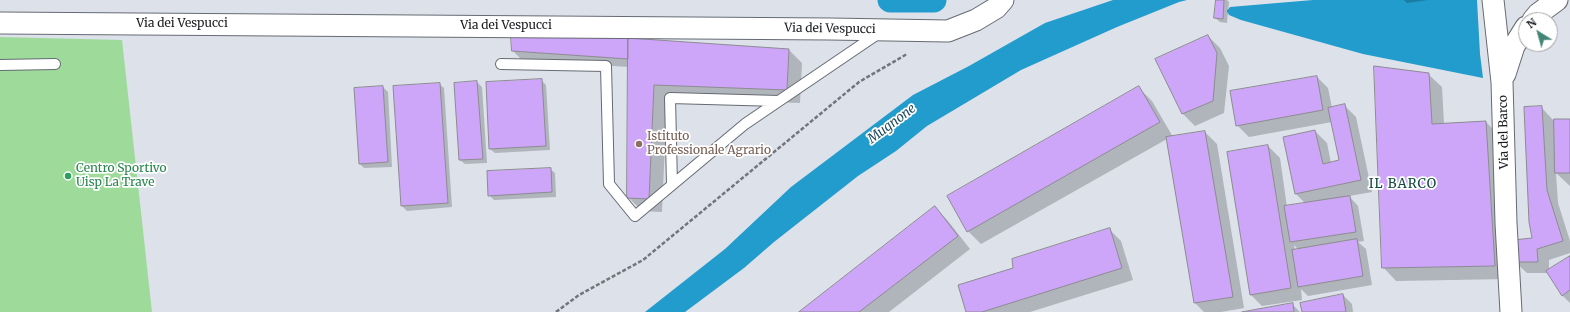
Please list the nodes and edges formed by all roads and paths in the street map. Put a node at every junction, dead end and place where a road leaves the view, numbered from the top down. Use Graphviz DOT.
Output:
graph roads {
  1 [pos="1493,0"];
  2 [pos="1557,0"];
  3 [pos="1000,4"];
  4 [pos="1541,12"];
  5 [pos="0,23"];
  6 [pos="884,29"];
  7 [pos="1518,40"];
  8 [pos="914,51"];
  9 [pos="54,64"];
  10 [pos="501,64"];
  11 [pos="0,65"];
  12 [pos="1503,80"];
  13 [pos="779,101"];
  14 [pos="672,185"];
  15 [pos="556,312"];
  16 [pos="1511,312"];
  1 -- 12 [label="street, Via del Barco"];
  2 -- 4 [label="street"];
  3 -- 6 [label="street, Via dei Vespucci"];
  5 -- 6 [label="street, Via dei Vespucci"];
  6 -- 13 [label="lane"];
  7 -- 12 [label="street"];
  8 -- 15 [label="path"];
  9 -- 11 [label="lane"];
  10 -- 14 [label="lane"];
  12 -- 16 [label="street, Via del Barco"];
  13 -- 14 [label="lane"];
  13 -- 14 [label="lane"];
}
